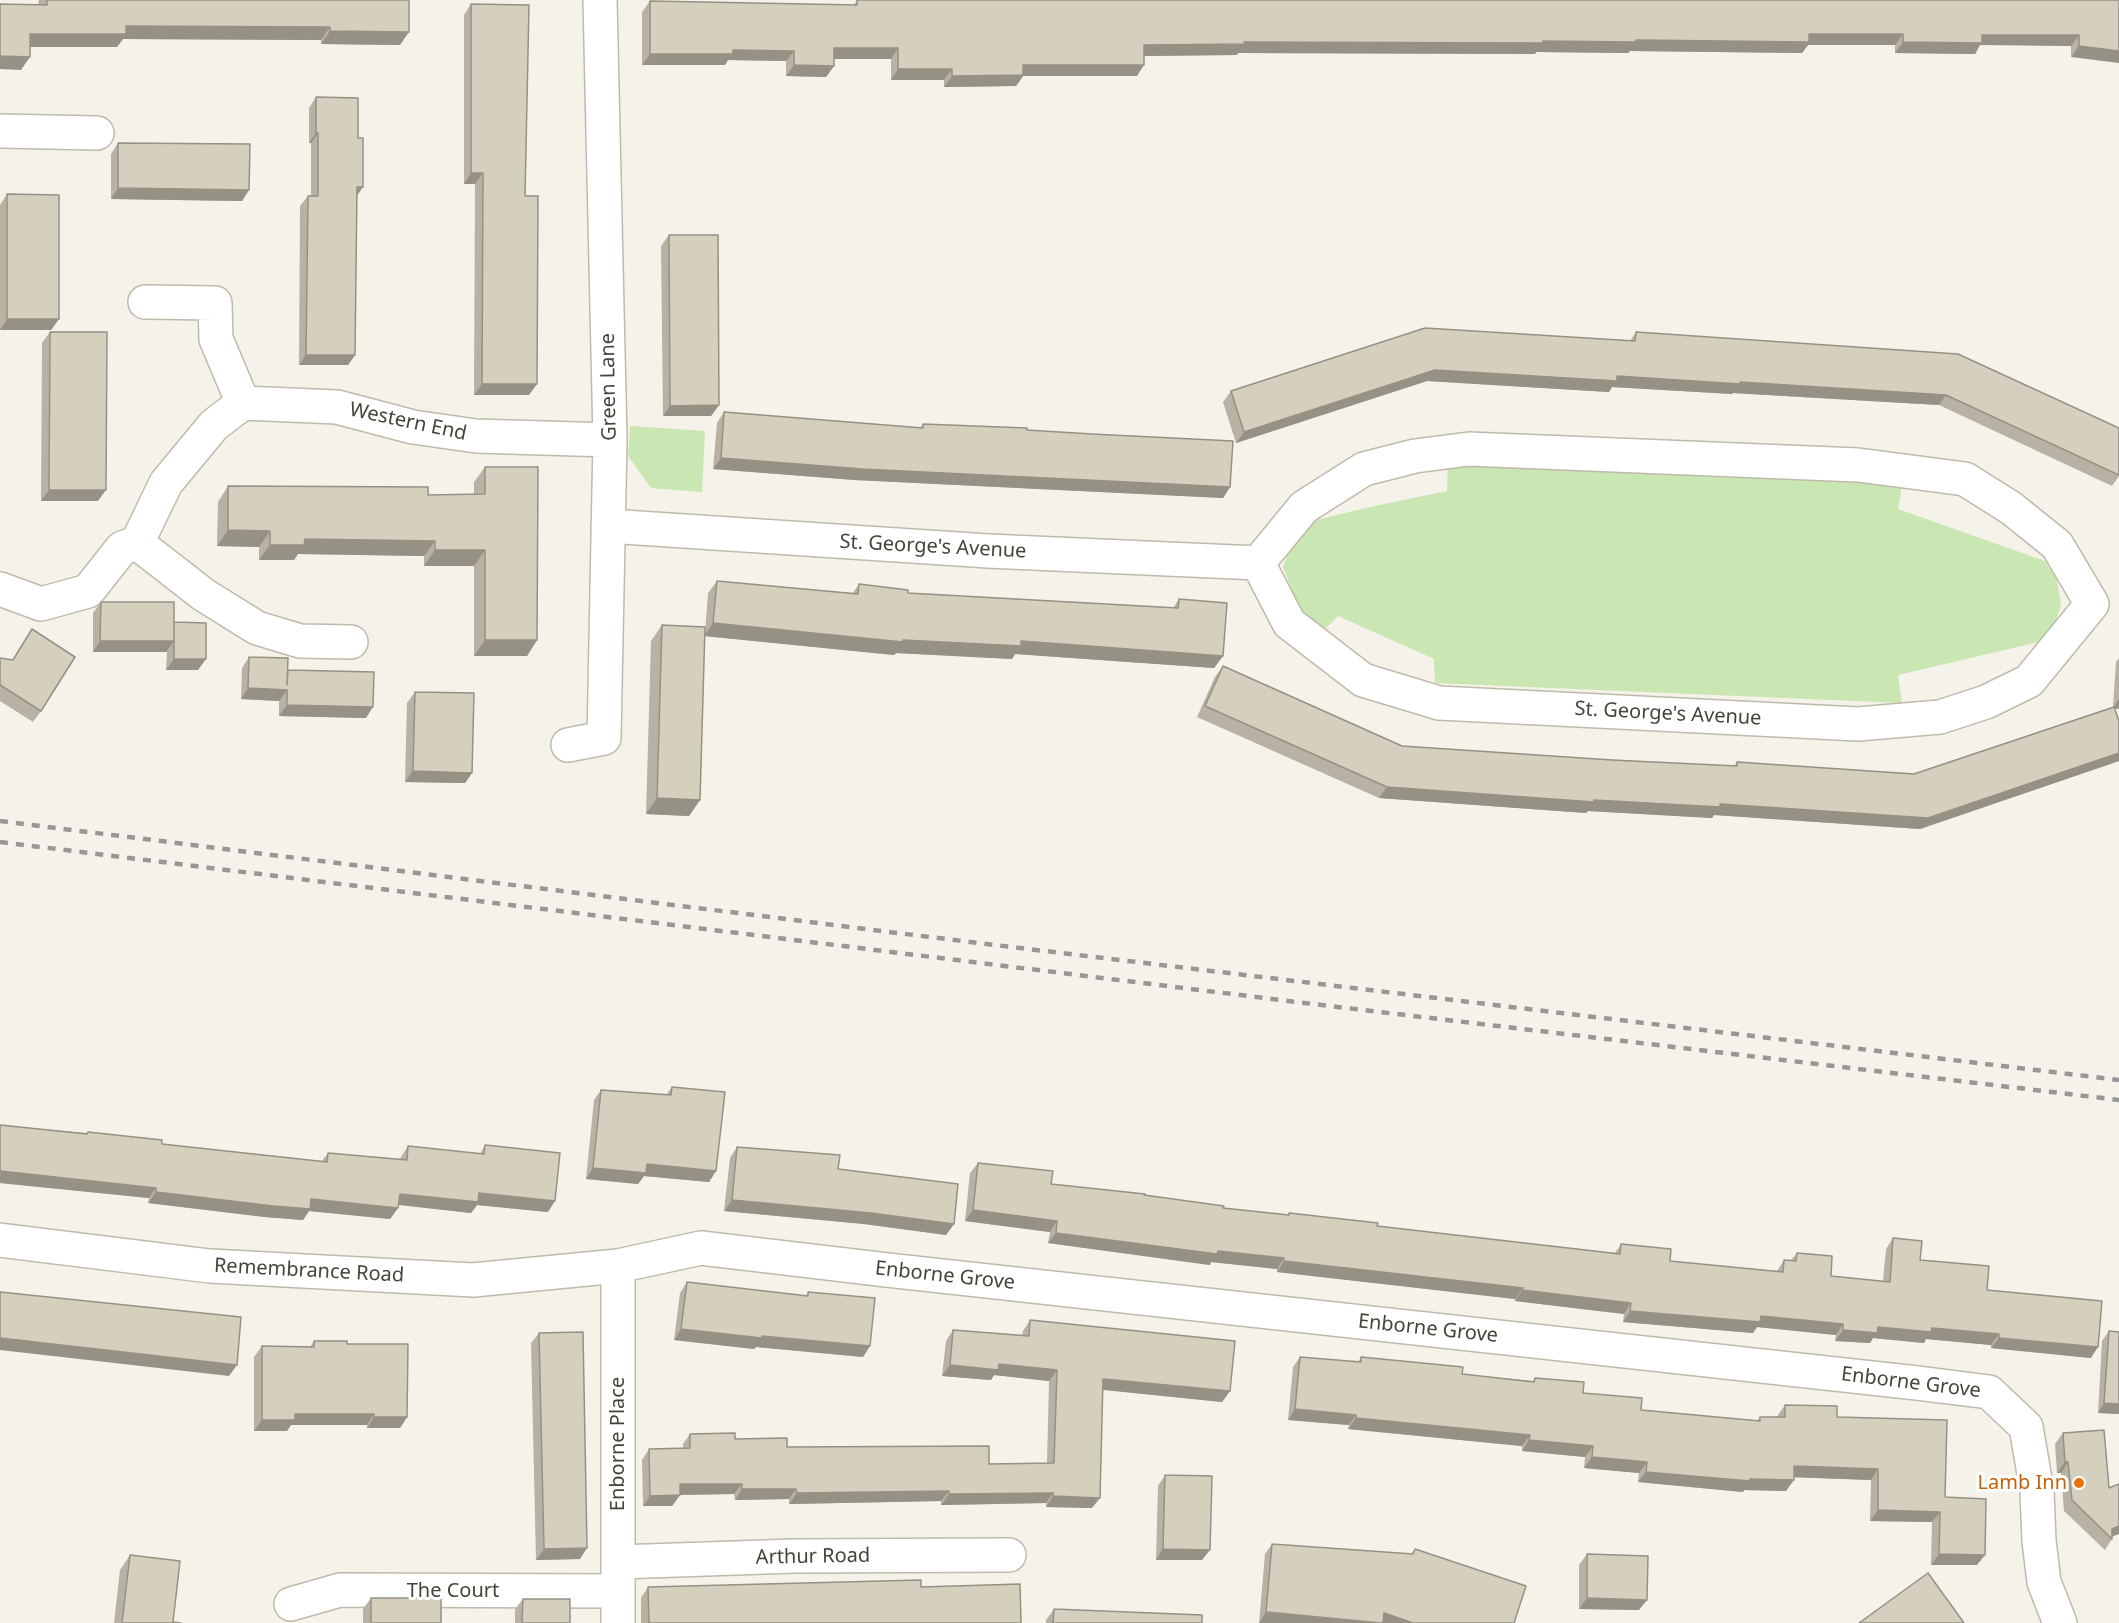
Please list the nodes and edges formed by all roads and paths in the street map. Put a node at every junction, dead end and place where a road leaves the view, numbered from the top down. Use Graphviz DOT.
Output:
graph roads {
  1 [pos="600,0"];
  2 [pos="0,131"];
  3 [pos="97,134"];
  4 [pos="145,302"];
  5 [pos="243,403"];
  6 [pos="610,440"];
  7 [pos="608,526"];
  8 [pos="136,543"];
  9 [pos="1258,563"];
  10 [pos="0,589"];
  11 [pos="2106,605"];
  12 [pos="351,642"];
  13 [pos="568,745"];
  14 [pos="0,1240"];
  15 [pos="618,1266"];
  16 [pos="1009,1555"];
  17 [pos="617,1576"];
  18 [pos="291,1604"];
  19 [pos="618,1623"];
  20 [pos="2060,1623"];
  1 -- 6 [label="street, Green Lane"];
  2 -- 3 [label="street"];
  4 -- 5 [label="street"];
  5 -- 6 [label="street, Western End"];
  5 -- 8 [label="street"];
  6 -- 7 [label="street, Green Lane"];
  7 -- 9 [label="street, St. George's Avenue"];
  7 -- 13 [label="street, Green Lane"];
  8 -- 10 [label="street"];
  8 -- 12 [label="street"];
  9 -- 11 [label="street, St. George's Avenue"];
  9 -- 11 [label="street, St. George's Avenue"];
  14 -- 15 [label="street, Remembrance Road"];
  15 -- 17 [label="street, Enborne Place"];
  15 -- 20 [label="street, Enborne Grove"];
  16 -- 17 [label="street, Arthur Road"];
  17 -- 18 [label="street, The Court"];
  17 -- 19 [label="street, Enborne Place"];
}
